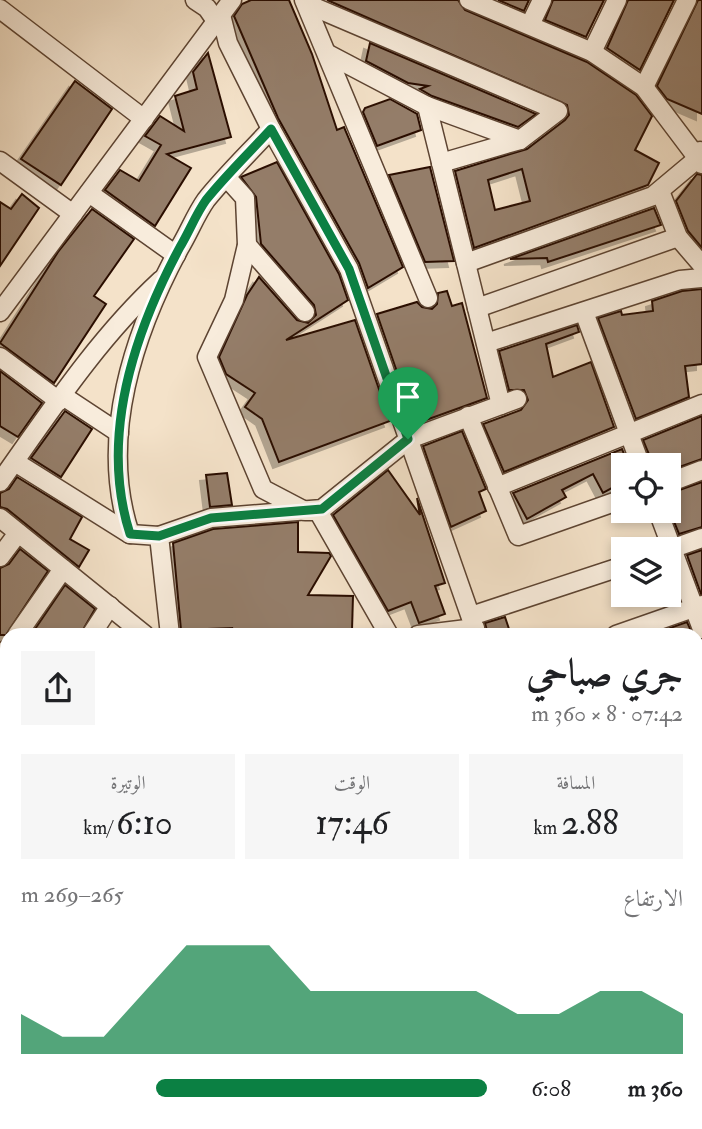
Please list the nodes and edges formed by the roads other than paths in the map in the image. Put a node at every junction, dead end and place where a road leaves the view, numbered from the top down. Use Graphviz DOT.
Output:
graph roads {
  1 [pos="195,0"];
  2 [pos="232,0"];
  3 [pos="469,0"];
  4 [pos="542,0"];
  5 [pos="617,0"];
  6 [pos="687,0"];
  7 [pos="306,2"];
  8 [pos="0,9"];
  9 [pos="218,18"];
  10 [pos="530,25"];
  11 [pos="592,52"];
  12 [pos="328,54"];
  13 [pos="644,87"];
  14 [pos="427,106"];
  15 [pos="144,119"];
  16 [pos="271,129"];
  17 [pos="520,140"];
  18 [pos="700,157"];
  19 [pos="0,161"];
  20 [pos="441,163"];
  21 [pos="227,178"];
  22 [pos="660,191"];
  23 [pos="89,192"];
  24 [pos="73,214"];
  25 [pos="678,237"];
  26 [pos="247,245"];
  27 [pos="176,255"];
  28 [pos="466,263"];
  29 [pos="702,265"];
  30 [pos="702,278"];
  31 [pos="163,279"];
  32 [pos="428,298"];
  33 [pos="477,308"];
  34 [pos="0,311"];
  35 [pos="304,312"];
  36 [pos="584,312"];
  37 [pos="486,343"];
  38 [pos="0,357"];
  39 [pos="61,398"];
  40 [pos="702,404"];
  41 [pos="468,416"];
  42 [pos="629,432"];
  43 [pos="119,433"];
  44 [pos="408,439"];
  45 [pos="636,453"];
  46 [pos="15,462"];
  47 [pos="702,470"];
  48 [pos="681,477"];
  49 [pos="0,482"];
  50 [pos="497,487"];
  51 [pos="611,503"];
  52 [pos="305,510"];
  53 [pos="0,518"];
  54 [pos="18,533"];
  55 [pos="130,534"];
  56 [pos="159,536"];
  57 [pos="702,538"];
  58 [pos="681,546"];
  59 [pos="0,557"];
  60 [pos="63,569"];
  61 [pos="611,571"];
  62 [pos="681,571"];
  63 [pos="110,606"];
  64 [pos="698,606"];
  65 [pos="474,626"];
  66 [pos="22,628"];
  67 [pos="96,628"];
  68 [pos="137,628"];
  69 [pos="169,628"];
  70 [pos="385,628"];
  71 [pos="636,628"];
  72 [pos="702,628"];
  1 -- 9 [label="street"];
  2 -- 9 [label="street"];
  3 -- 10 [label="street"];
  4 -- 10 [label="street"];
  5 -- 11 [label="street"];
  6 -- 13 [label="street"];
  7 -- 12 [label="street"];
  7 -- 17 [label="street"];
  8 -- 15 [label="street"];
  9 -- 15 [label="street"];
  9 -- 16 [label="street"];
  10 -- 11 [label="street"];
  11 -- 13 [label="street"];
  12 -- 14 [label="street"];
  12 -- 32 [label="street"];
  13 -- 18 [label="street"];
  14 -- 17 [label="street"];
  14 -- 20 [label="street"];
  15 -- 23 [label="street"];
  16 -- 21 [label="street"];
  16 -- 44 [label="street"];
  17 -- 20 [label="street"];
  18 -- 22 [label="street"];
  19 -- 24 [label="street"];
  20 -- 28 [label="street"];
  21 -- 26 [label="street"];
  21 -- 27 [label="street"];
  22 -- 25 [label="street"];
  22 -- 28 [label="street"];
  23 -- 24 [label="street"];
  23 -- 27 [label="street"];
  24 -- 34 [label="street"];
  25 -- 29 [label="street"];
  25 -- 33 [label="street"];
  26 -- 35 [label="street"];
  26 -- 52 [label="street"];
  27 -- 31 [label="street"];
  28 -- 33 [label="street"];
  30 -- 36 [label="street"];
  31 -- 39 [label="street"];
  31 -- 43 [label="street"];
  33 -- 37 [label="street"];
  36 -- 37 [label="street"];
  36 -- 42 [label="street"];
  37 -- 41 [label="street"];
  38 -- 39 [label="street"];
  39 -- 43 [label="street"];
  39 -- 46 [label="street"];
  40 -- 42 [label="street"];
  41 -- 44 [label="street"];
  41 -- 50 [label="street"];
  42 -- 45 [label="street"];
  42 -- 50 [label="street"];
  43 -- 55 [label="street"];
  44 -- 52 [label="street"];
  44 -- 65 [label="street"];
  46 -- 49 [label="street"];
  46 -- 55 [label="street"];
  47 -- 48 [label="street"];
  50 -- 51 [label="street"];
  52 -- 56 [label="street"];
  52 -- 70 [label="street"];
  53 -- 54 [label="street"];
  54 -- 59 [label="street"];
  54 -- 60 [label="street"];
  55 -- 56 [label="street"];
  56 -- 69 [label="street"];
  57 -- 58 [label="street"];
  60 -- 63 [label="street"];
  60 -- 66 [label="street"];
  61 -- 65 [label="street"];
  62 -- 64 [label="street"];
  63 -- 67 [label="street"];
  63 -- 68 [label="street"];
  64 -- 71 [label="street"];
  64 -- 72 [label="street"];
}
